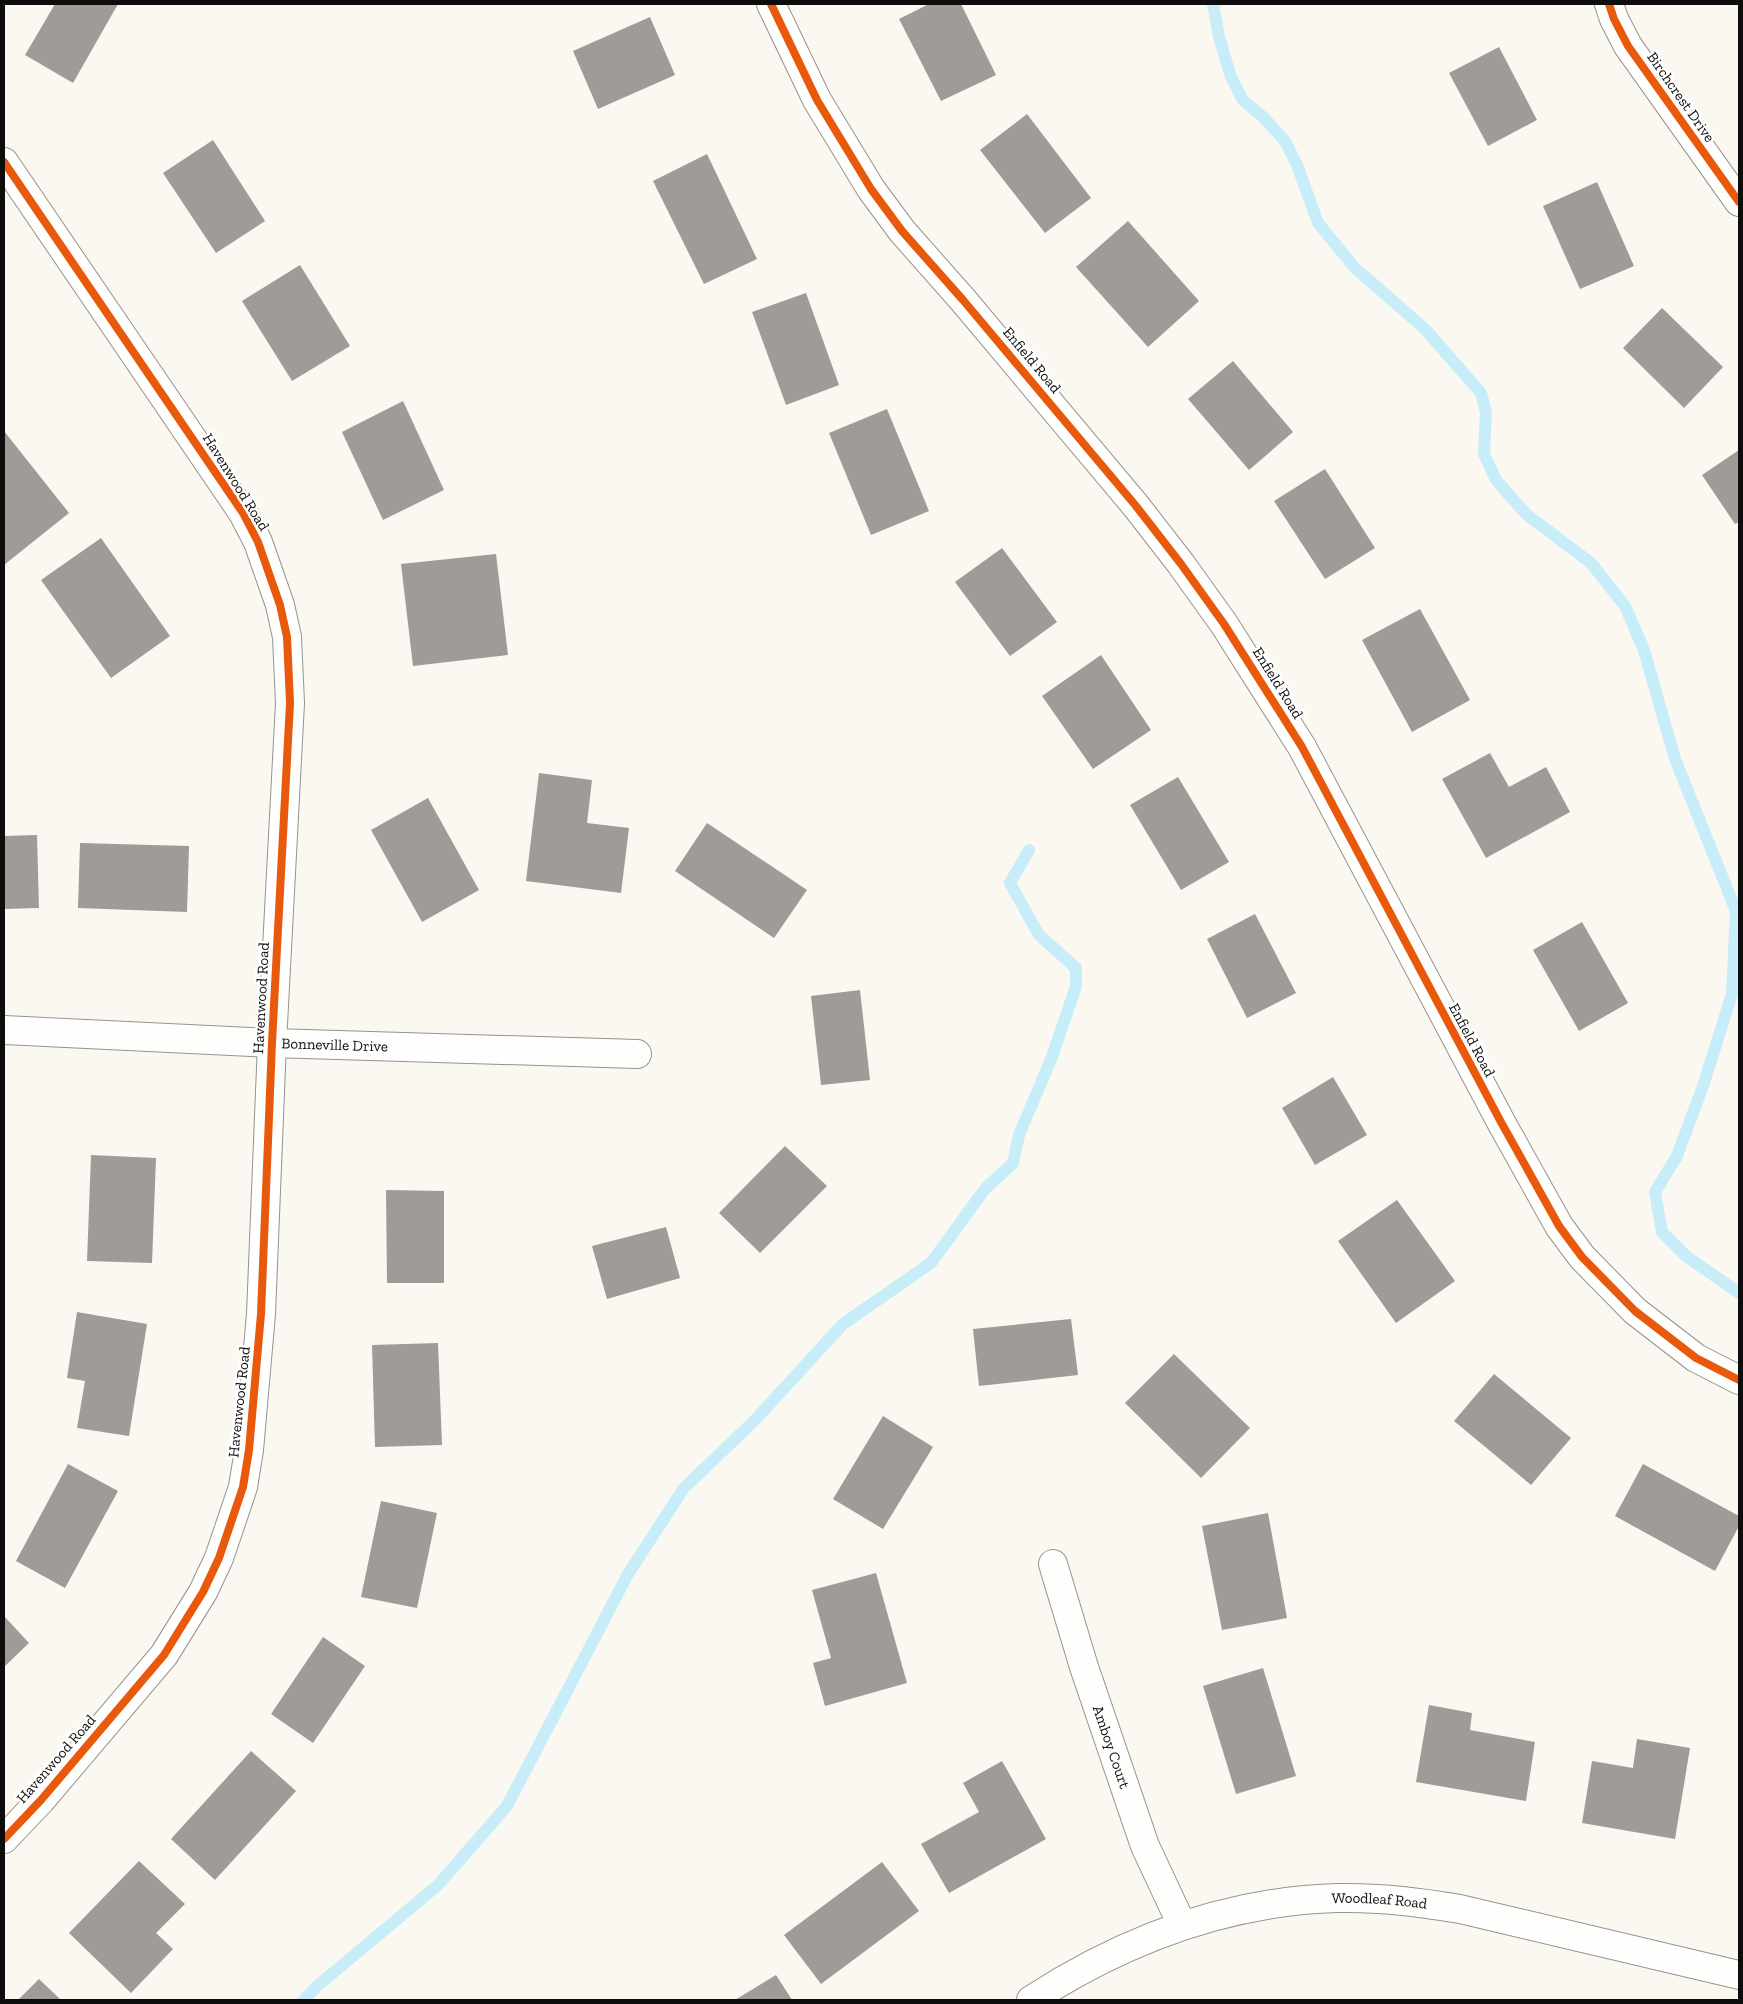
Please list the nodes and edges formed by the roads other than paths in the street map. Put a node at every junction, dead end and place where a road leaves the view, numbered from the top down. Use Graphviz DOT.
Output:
graph roads {
  1 [pos="771,4"];
  2 [pos="1609,4"];
  3 [pos="4,162"];
  4 [pos="1739,202"];
  5 [pos="4,1030"];
  6 [pos="272,1043"];
  7 [pos="637,1054"];
  8 [pos="1739,1380"];
  9 [pos="1054,1564"];
  10 [pos="4,1839"];
  11 [pos="1182,1926"];
  12 [pos="1739,1975"];
  13 [pos="1032,2000"];
  1 -- 8 [label="street, Enfield Road"];
  2 -- 4 [label="street, Birchcrest Drive"];
  3 -- 6 [label="street, Havenwood Road"];
  5 -- 6 [label="street, Bonneville Drive"];
  6 -- 7 [label="street, Bonneville Drive"];
  6 -- 10 [label="street, Havenwood Road"];
  9 -- 11 [label="street, Amboy Court"];
  11 -- 12 [label="street, Woodleaf Road"];
  11 -- 13 [label="street, Woodleaf Road"];
}
